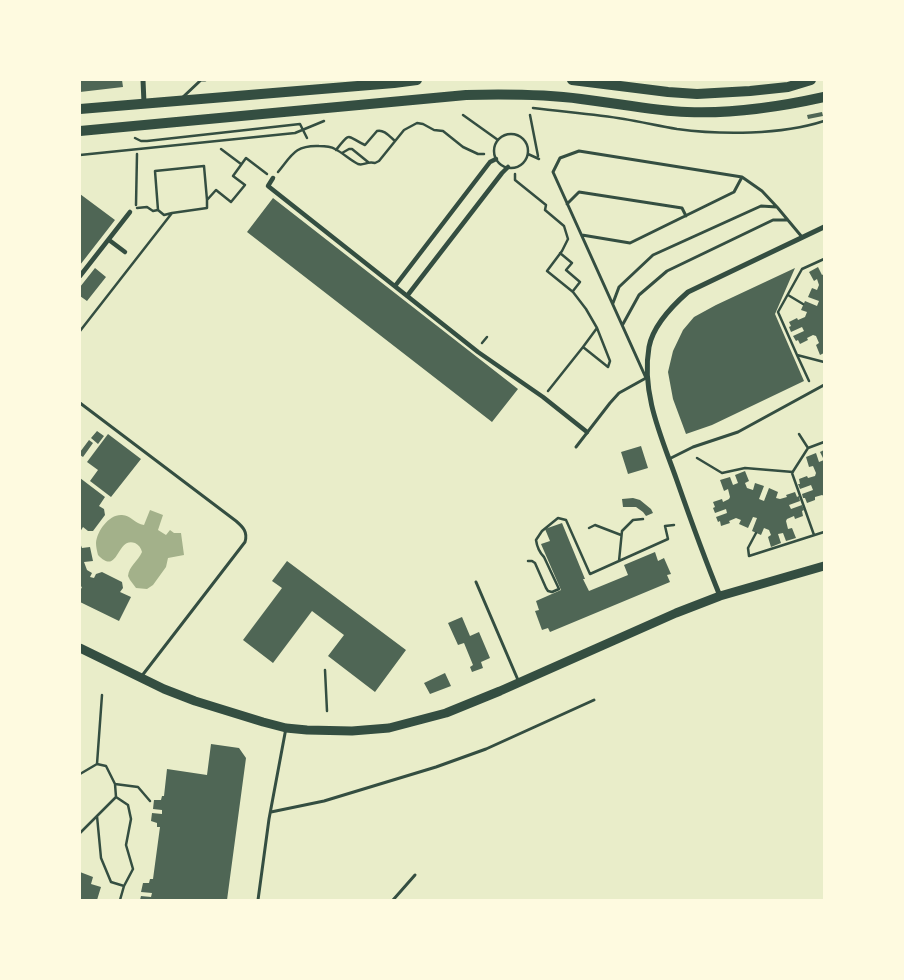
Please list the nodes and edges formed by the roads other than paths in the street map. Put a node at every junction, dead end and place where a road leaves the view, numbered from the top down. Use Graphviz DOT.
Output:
graph roads {
  1 [pos="143,80"];
  2 [pos="205,80"];
  3 [pos="417,80"];
  4 [pos="572,80"];
  5 [pos="811,80"];
  6 [pos="824,97"];
  7 [pos="179,101"];
  8 [pos="144,104"];
  9 [pos="80,109"];
  10 [pos="80,131"];
  11 [pos="496,159"];
  12 [pos="508,167"];
  13 [pos="742,177"];
  14 [pos="273,178"];
  15 [pos="568,204"];
  16 [pos="777,207"];
  17 [pos="130,212"];
  18 [pos="686,216"];
  19 [pos="788,220"];
  20 [pos="824,227"];
  21 [pos="582,235"];
  22 [pos="803,238"];
  23 [pos="109,240"];
  24 [pos="125,252"];
  25 [pos="80,276"];
  26 [pos="395,286"];
  27 [pos="407,296"];
  28 [pos="613,303"];
  29 [pos="623,324"];
  30 [pos="646,378"];
  31 [pos="824,385"];
  32 [pos="80,403"];
  33 [pos="587,432"];
  34 [pos="576,447"];
  35 [pos="669,459"];
  36 [pos="824,566"];
  37 [pos="476,582"];
  38 [pos="720,596"];
  39 [pos="80,648"];
  40 [pos="140,677"];
  41 [pos="519,683"];
  42 [pos="594,700"];
  43 [pos="286,728"];
  44 [pos="271,812"];
  45 [pos="415,875"];
  46 [pos="258,900"];
  47 [pos="393,900"];
  1 -- 8 [label="street"];
  2 -- 7 [label="lane"];
  3 -- 7 [label="main road"];
  4 -- 5 [label="main road"];
  6 -- 10 [label="main road"];
  7 -- 8 [label="main road"];
  8 -- 9 [label="main road"];
  11 -- 26 [label="street"];
  12 -- 27 [label="street"];
  13 -- 15 [label="lane"];
  13 -- 16 [label="lane"];
  13 -- 18 [label="lane"];
  14 -- 26 [label="street"];
  15 -- 18 [label="lane"];
  15 -- 21 [label="lane"];
  16 -- 19 [label="lane"];
  16 -- 28 [label="lane"];
  17 -- 23 [label="street"];
  18 -- 21 [label="lane"];
  19 -- 22 [label="lane"];
  19 -- 29 [label="lane"];
  20 -- 22 [label="street"];
  21 -- 28 [label="lane"];
  22 -- 30 [label="street"];
  23 -- 24 [label="street"];
  23 -- 25 [label="street"];
  26 -- 27 [label="street"];
  27 -- 33 [label="street"];
  28 -- 29 [label="lane"];
  29 -- 30 [label="lane"];
  30 -- 33 [label="lane"];
  30 -- 35 [label="street"];
  31 -- 35 [label="lane"];
  32 -- 40 [label="lane"];
  33 -- 34 [label="lane"];
  35 -- 38 [label="street"];
  36 -- 38 [label="street"];
  37 -- 41 [label="lane"];
  38 -- 41 [label="street"];
  39 -- 40 [label="street"];
  40 -- 43 [label="street"];
  41 -- 43 [label="street"];
  42 -- 44 [label="lane"];
  43 -- 44 [label="lane"];
  44 -- 46 [label="lane"];
  45 -- 47 [label="lane"];
}
